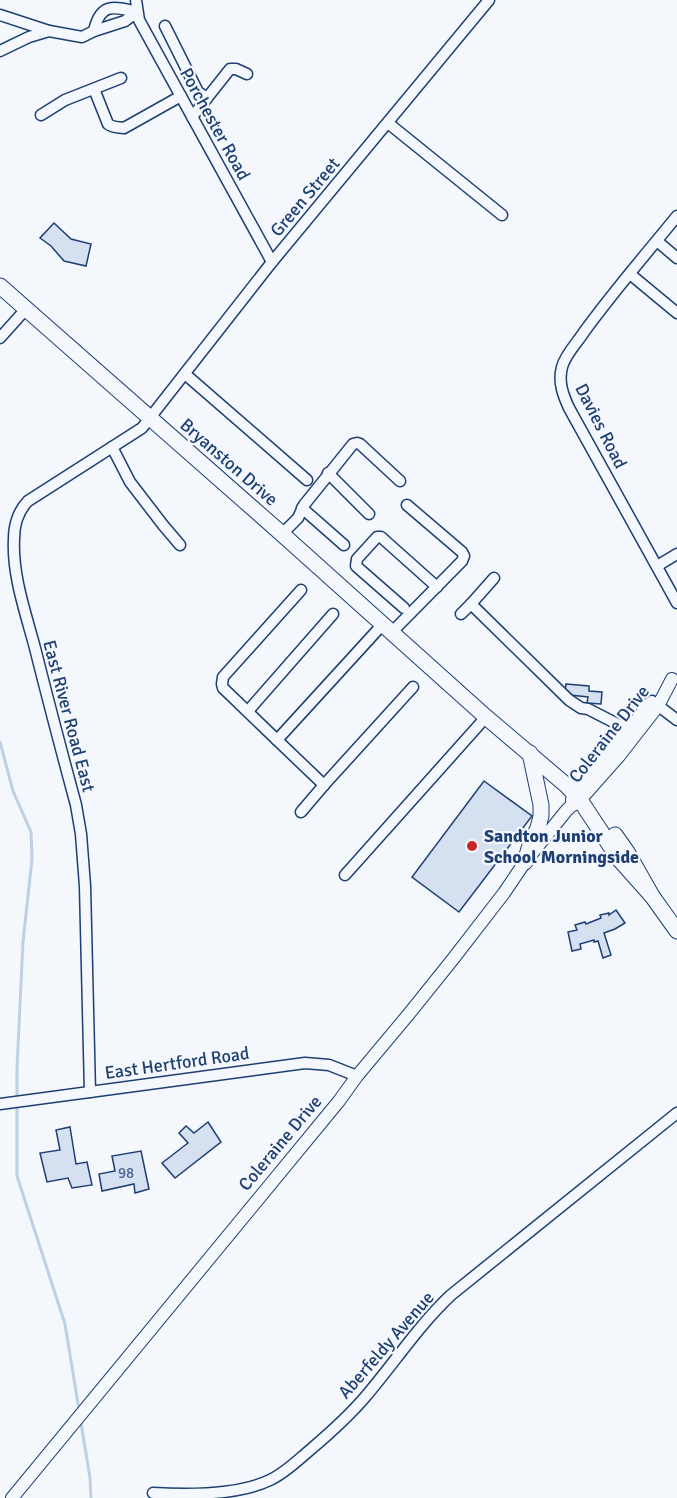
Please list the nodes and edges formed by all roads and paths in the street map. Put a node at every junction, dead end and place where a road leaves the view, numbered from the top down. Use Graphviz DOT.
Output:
graph roads {
  1 [pos="136,0"];
  2 [pos="489,0"];
  3 [pos="137,12"];
  4 [pos="0,15"];
  5 [pos="165,26"];
  6 [pos="49,31"];
  7 [pos="94,31"];
  8 [pos="0,51"];
  9 [pos="247,74"];
  10 [pos="121,78"];
  11 [pos="94,89"];
  12 [pos="181,96"];
  13 [pos="207,98"];
  14 [pos="41,115"];
  15 [pos="192,117"];
  16 [pos="388,123"];
  17 [pos="502,215"];
  18 [pos="677,216"];
  19 [pos="657,241"];
  20 [pos="677,258"];
  21 [pos="272,262"];
  22 [pos="630,274"];
  23 [pos="0,286"];
  24 [pos="26,309"];
  25 [pos="677,313"];
  26 [pos="0,338"];
  27 [pos="185,374"];
  28 [pos="151,419"];
  29 [pos="112,447"];
  30 [pos="328,473"];
  31 [pos="307,480"];
  32 [pos="400,481"];
  33 [pos="407,505"];
  34 [pos="302,508"];
  35 [pos="369,513"];
  36 [pos="282,534"];
  37 [pos="180,545"];
  38 [pos="344,545"];
  39 [pos="677,554"];
  40 [pos="657,566"];
  41 [pos="494,578"];
  42 [pos="437,587"];
  43 [pos="301,590"];
  44 [pos="677,603"];
  45 [pos="471,604"];
  46 [pos="404,608"];
  47 [pos="333,614"];
  48 [pos="461,614"];
  49 [pos="387,628"];
  50 [pos="432,668"];
  51 [pos="674,676"];
  52 [pos="413,687"];
  53 [pos="655,703"];
  54 [pos="248,711"];
  55 [pos="486,717"];
  56 [pos="677,720"];
  57 [pos="636,725"];
  58 [pos="277,740"];
  59 [pos="530,753"];
  60 [pos="324,785"];
  61 [pos="578,796"];
  62 [pos="302,812"];
  63 [pos="525,862"];
  64 [pos="345,875"];
  65 [pos="677,931"];
  66 [pos="357,1076"];
  67 [pos="90,1092"];
  68 [pos="0,1104"];
  69 [pos="677,1113"];
  70 [pos="153,1493"];
  71 [pos="12,1498"];
  1 -- 3 [label="street, Porchester Road"];
  2 -- 16 [label="street, Green Street"];
  3 -- 7 [label="street"];
  3 -- 7 [label="street"];
  3 -- 12 [label="street, Porchester Road"];
  4 -- 6 [label="street"];
  5 -- 13 [label="street"];
  6 -- 7 [label="street"];
  6 -- 8 [label="street"];
  9 -- 13 [label="street"];
  10 -- 11 [label="street"];
  11 -- 12 [label="street"];
  11 -- 14 [label="street"];
  12 -- 15 [label="street, Porchester Road"];
  13 -- 15 [label="street"];
  15 -- 21 [label="street, Porchester Road"];
  16 -- 17 [label="street"];
  16 -- 21 [label="street, Green Street"];
  18 -- 19 [label="street, Davies Road"];
  19 -- 20 [label="street"];
  19 -- 22 [label="street, Davies Road"];
  21 -- 27 [label="street, Green Street"];
  22 -- 25 [label="street"];
  22 -- 40 [label="street, Davies Road"];
  23 -- 24 [label="main road, Bryanston Drive"];
  24 -- 26 [label="street"];
  24 -- 28 [label="main road, Bryanston Drive"];
  27 -- 28 [label="street, Green Street"];
  27 -- 31 [label="street"];
  28 -- 29 [label="street, East River Road East"];
  28 -- 36 [label="main road, Bryanston Drive"];
  29 -- 37 [label="street"];
  29 -- 67 [label="street, East River Road East"];
  30 -- 32 [label="street"];
  30 -- 34 [label="street"];
  30 -- 35 [label="street"];
  33 -- 42 [label="street"];
  34 -- 36 [label="street"];
  34 -- 38 [label="street"];
  36 -- 49 [label="main road, Bryanston Drive"];
  39 -- 40 [label="street"];
  40 -- 44 [label="street, Davies Road"];
  41 -- 45 [label="street"];
  42 -- 46 [label="street"];
  42 -- 49 [label="street"];
  43 -- 54 [label="street"];
  45 -- 48 [label="street"];
  45 -- 57 [label="street"];
  47 -- 54 [label="street"];
  49 -- 50 [label="main road, Bryanston Drive"];
  49 -- 58 [label="street"];
  50 -- 55 [label="main road, Bryanston Drive"];
  50 -- 61 [label="main road, Bryanston Drive"];
  51 -- 53 [label="street, Coleraine Drive"];
  52 -- 60 [label="street"];
  53 -- 56 [label="street"];
  53 -- 57 [label="street, Coleraine Drive"];
  54 -- 58 [label="street"];
  55 -- 59 [label="main road, Bryanston Drive"];
  55 -- 64 [label="street"];
  57 -- 61 [label="street, Coleraine Drive"];
  58 -- 60 [label="street"];
  59 -- 61 [label="main road, Bryanston Drive"];
  59 -- 63 [label="main road"];
  60 -- 62 [label="street"];
  61 -- 63 [label="street, Coleraine Drive"];
  61 -- 65 [label="main road"];
  63 -- 66 [label="street, Coleraine Drive"];
  66 -- 67 [label="street, East Hertford Road"];
  66 -- 71 [label="street, Coleraine Drive"];
  67 -- 68 [label="street, East Hertford Road"];
  69 -- 70 [label="street, Aberfeldy Avenue"];
}
